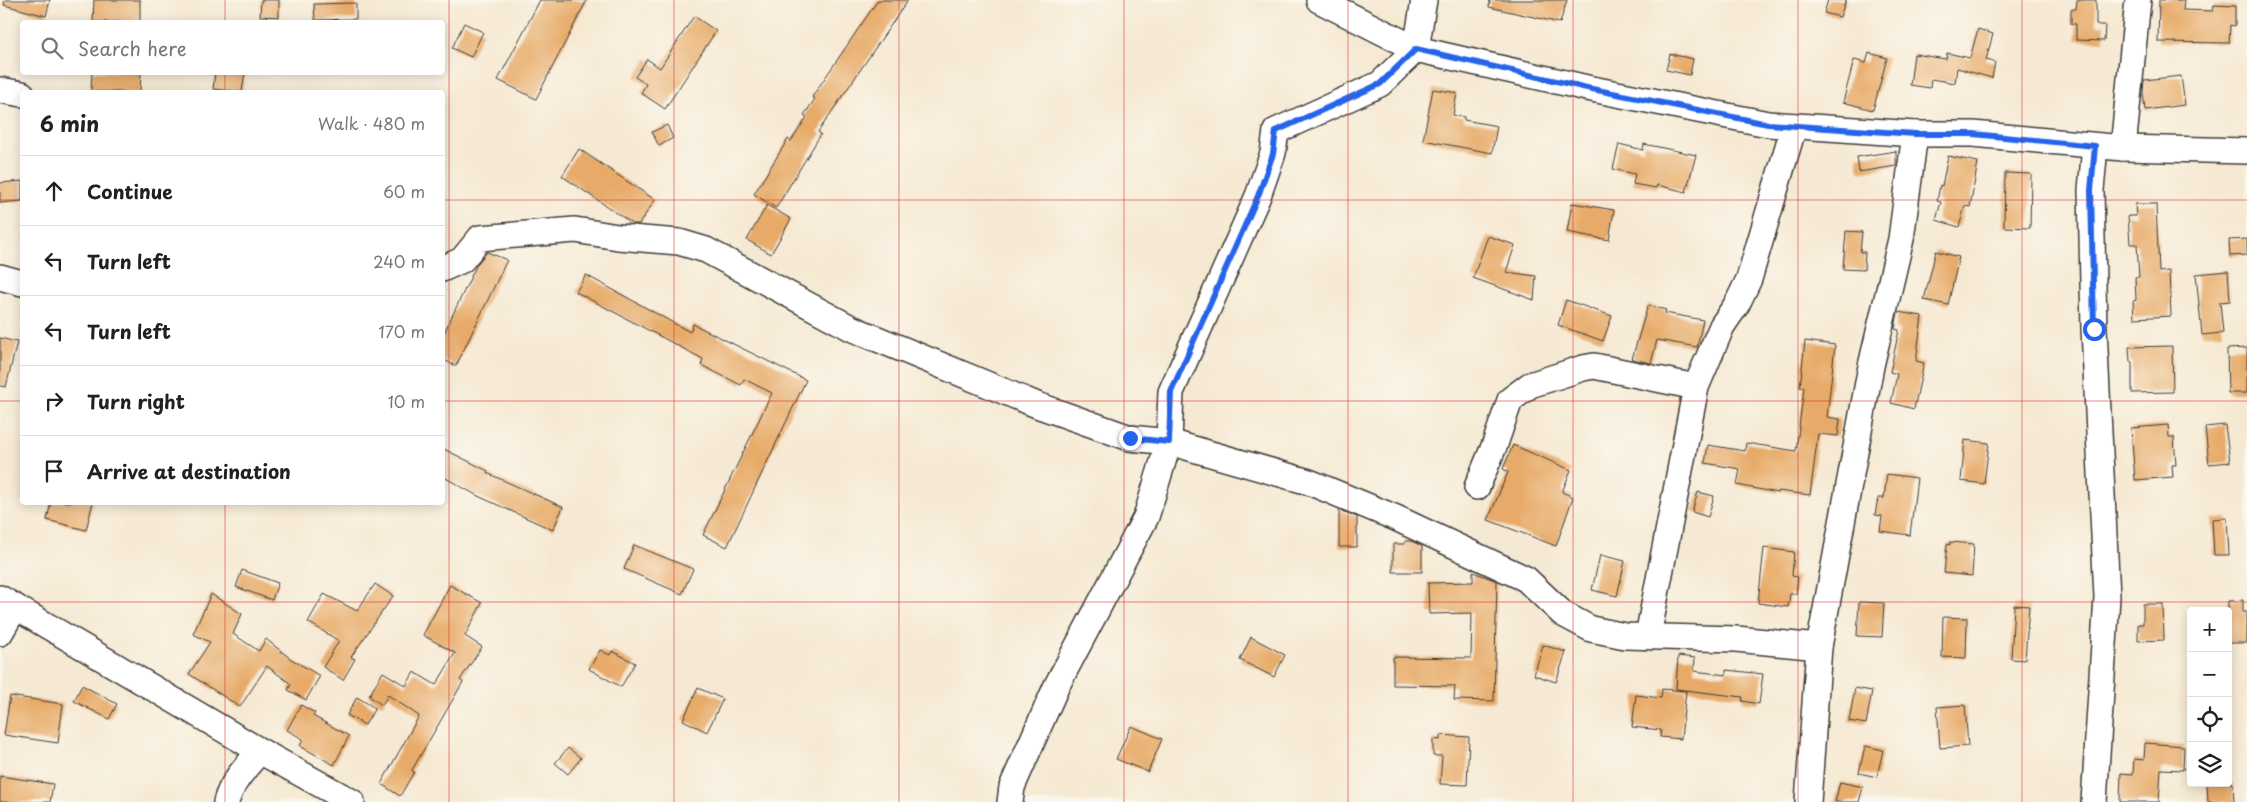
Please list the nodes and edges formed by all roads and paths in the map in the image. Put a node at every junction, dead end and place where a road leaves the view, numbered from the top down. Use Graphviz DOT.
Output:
graph roads {
  1 [pos="1319,0"];
  2 [pos="1424,0"];
  3 [pos="2138,0"];
  4 [pos="1416,49"];
  5 [pos="0,90"];
  6 [pos="20,94"];
  7 [pos="1794,126"];
  8 [pos="1915,134"];
  9 [pos="2095,146"];
  10 [pos="2123,148"];
  11 [pos="2247,151"];
  12 [pos="445,268"];
  13 [pos="0,278"];
  14 [pos="20,283"];
  15 [pos="1696,387"];
  16 [pos="1169,442"];
  17 [pos="1477,487"];
  18 [pos="8,602"];
  19 [pos="0,634"];
  20 [pos="1648,636"];
  21 [pos="1819,647"];
  22 [pos="260,751"];
  23 [pos="226,802"];
  24 [pos="352,802"];
  25 [pos="1010,802"];
  26 [pos="1808,802"];
  27 [pos="2094,802"];
  1 -- 4 [label="street"];
  2 -- 4 [label="street"];
  3 -- 10 [label="street"];
  4 -- 7 [label="street"];
  4 -- 16 [label="street"];
  5 -- 6 [label="street"];
  7 -- 8 [label="street"];
  7 -- 15 [label="street"];
  8 -- 9 [label="street"];
  8 -- 21 [label="street"];
  9 -- 10 [label="street"];
  9 -- 27 [label="street"];
  10 -- 11 [label="street"];
  12 -- 16 [label="street"];
  13 -- 14 [label="street"];
  15 -- 17 [label="street"];
  15 -- 20 [label="street"];
  16 -- 20 [label="street"];
  16 -- 25 [label="street"];
  18 -- 19 [label="street"];
  18 -- 22 [label="street"];
  20 -- 21 [label="street"];
  21 -- 26 [label="street"];
  22 -- 23 [label="street"];
  22 -- 24 [label="street"];
}
